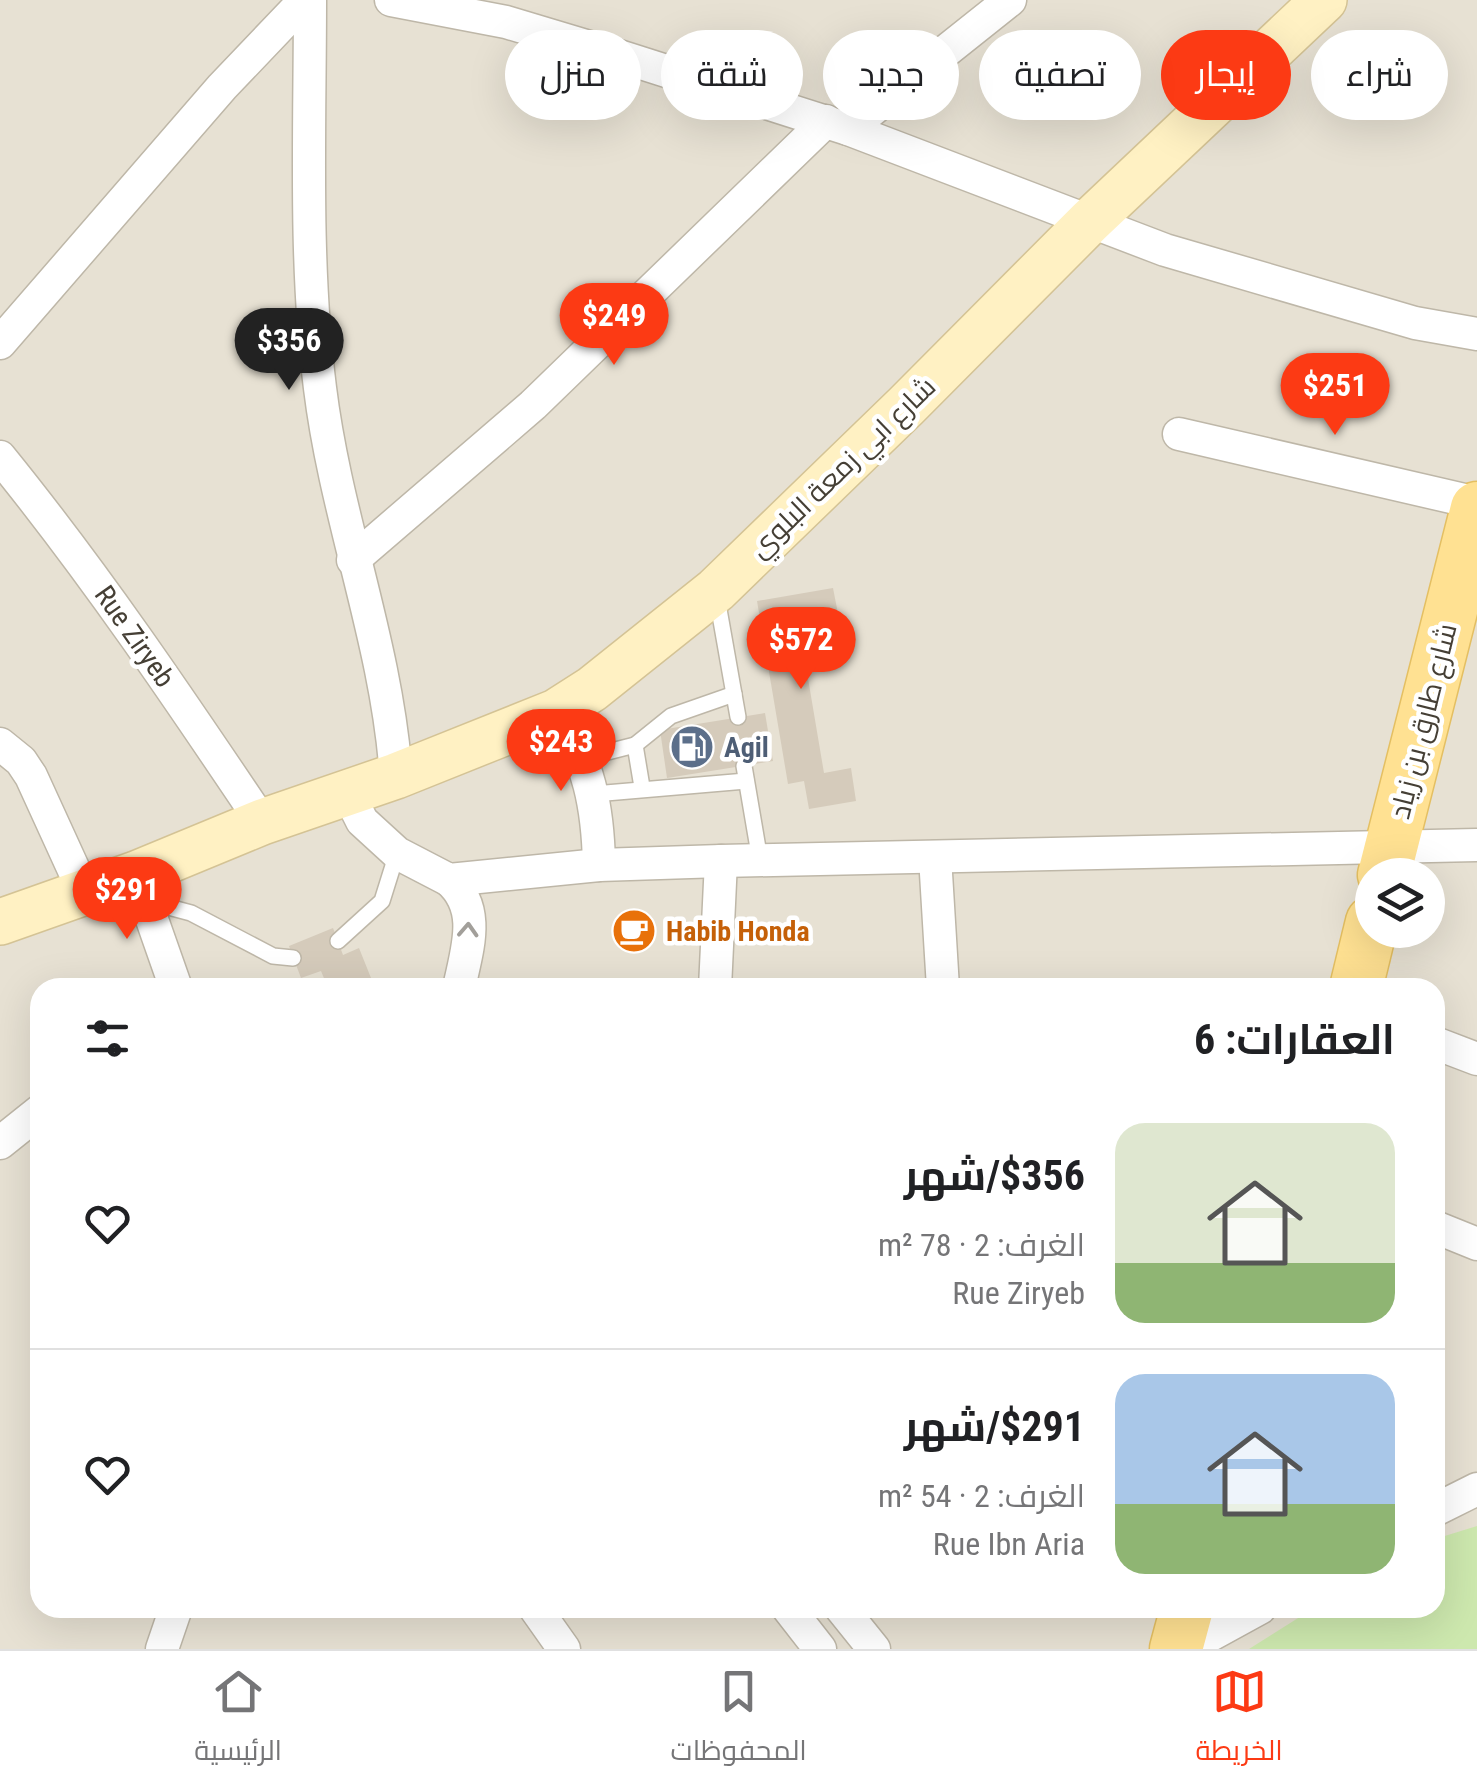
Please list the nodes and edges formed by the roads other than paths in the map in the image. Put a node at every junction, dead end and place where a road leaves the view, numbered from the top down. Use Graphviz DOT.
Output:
graph roads {
  1 [pos="307,0"];
  2 [pos="391,0"];
  3 [pos="1010,0"];
  4 [pos="1324,0"];
  5 [pos="837,125"];
  6 [pos="1089,222"];
  7 [pos="1477,334"];
  8 [pos="0,343"];
  9 [pos="1180,434"];
  10 [pos="0,458"];
  11 [pos="1477,506"];
  12 [pos="353,560"];
  13 [pos="716,590"];
  14 [pos="734,694"];
  15 [pos="556,712"];
  16 [pos="738,717"];
  17 [pos="0,744"];
  18 [pos="635,745"];
  19 [pos="584,758"];
  20 [pos="396,776"];
  21 [pos="642,788"];
  22 [pos="347,791"];
  23 [pos="594,794"];
  24 [pos="262,822"];
  25 [pos="1477,845"];
  26 [pos="397,854"];
  27 [pos="935,857"];
  28 [pos="1389,858"];
  29 [pos="1405,858"];
  30 [pos="722,860"];
  31 [pos="760,860"];
  32 [pos="1355,861"];
  33 [pos="600,865"];
  34 [pos="449,880"];
  35 [pos="141,888"];
  36 [pos="84,892"];
  37 [pos="0,922"];
  38 [pos="338,942"];
  39 [pos="1366,948"];
  40 [pos="294,958"];
  41 [pos="172,978"];
  42 [pos="461,978"];
  43 [pos="716,978"];
  44 [pos="942,978"];
  45 [pos="1358,978"];
  46 [pos="1445,1047"];
  47 [pos="1477,1059"];
  48 [pos="30,1119"];
  49 [pos="0,1143"];
  50 [pos="1445,1231"];
  51 [pos="1477,1244"];
  52 [pos="1477,1489"];
  53 [pos="1445,1505"];
  54 [pos="173,1618"];
  55 [pos="542,1618"];
  56 [pos="849,1618"];
  57 [pos="1185,1618"];
  58 [pos="1242,1618"];
  59 [pos="162,1649"];
  60 [pos="564,1649"];
  61 [pos="874,1649"];
  62 [pos="1176,1649"];
  63 [pos="1185,1649"];
  1 -- 8 [label="street"];
  1 -- 12 [label="street"];
  2 -- 5 [label="street"];
  3 -- 5 [label="street"];
  4 -- 6 [label="main road, شارع ابي زمعة البلوي"];
  5 -- 6 [label="street"];
  5 -- 12 [label="street"];
  6 -- 7 [label="street"];
  6 -- 13 [label="main road, شارع ابي زمعة البلوي"];
  9 -- 11 [label="street"];
  10 -- 24 [label="street, Rue Ziryeb"];
  11 -- 28 [label="main road, شارع طارق بن زياد"];
  12 -- 20 [label="street"];
  13 -- 14 [label="lane"];
  13 -- 15 [label="main road, شارع ابي زمعة البلوي"];
  14 -- 16 [label="lane"];
  14 -- 18 [label="lane"];
  15 -- 19 [label="street"];
  15 -- 20 [label="main road, شارع ابي زمعة البلوي"];
  17 -- 36 [label="street"];
  18 -- 19 [label="lane"];
  18 -- 21 [label="lane"];
  19 -- 23 [label="street"];
  20 -- 22 [label="main road, شارع ابي زمعة البلوي"];
  21 -- 23 [label="lane"];
  21 -- 31 [label="lane"];
  22 -- 24 [label="main road, شارع ابي زمعة البلوي"];
  22 -- 26 [label="street"];
  23 -- 33 [label="street"];
  24 -- 35 [label="main road, شارع ابي زمعة البلوي"];
  25 -- 29 [label="street"];
  26 -- 34 [label="street"];
  26 -- 38 [label="lane"];
  27 -- 31 [label="street"];
  27 -- 32 [label="street"];
  27 -- 44 [label="street"];
  30 -- 31 [label="street"];
  30 -- 33 [label="street"];
  30 -- 43 [label="street"];
  33 -- 34 [label="street"];
  42 -- 34 [label="street, one-way"];
  35 -- 36 [label="main road, شارع ابي زمعة البلوي"];
  35 -- 40 [label="lane"];
  35 -- 41 [label="street"];
  36 -- 37 [label="main road, شارع ابي زمعة البلوي"];
  39 -- 45 [label="main road"];
  46 -- 47 [label="street"];
  48 -- 49 [label="street"];
  50 -- 51 [label="street"];
  52 -- 53 [label="street"];
  54 -- 59 [label="street"];
  55 -- 60 [label="street"];
  56 -- 61 [label="street"];
  57 -- 62 [label="main road"];
  58 -- 63 [label="street"];
}
